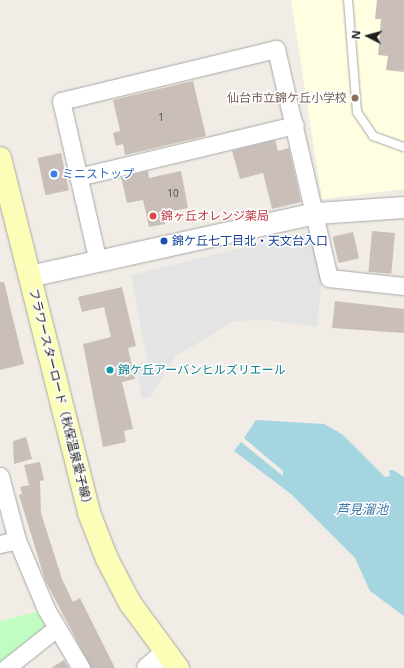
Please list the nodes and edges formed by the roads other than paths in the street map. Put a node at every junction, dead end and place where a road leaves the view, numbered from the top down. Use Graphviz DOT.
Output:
graph roads {
  1 [pos="348,0"];
  2 [pos="295,125"];
  3 [pos="404,147"];
  4 [pos="0,158"];
  5 [pos="78,177"];
  6 [pos="404,207"];
  7 [pos="316,214"];
  8 [pos="98,262"];
  9 [pos="29,276"];
  10 [pos="404,286"];
  11 [pos="0,476"];
  12 [pos="17,540"];
  13 [pos="0,544"];
  14 [pos="55,629"];
  15 [pos="171,660"];
  16 [pos="6,668"];
  17 [pos="81,668"];
  18 [pos="147,668"];
  1 -- 3 [label="lane"];
  2 -- 5 [label="street"];
  2 -- 5 [label="street"];
  2 -- 7 [label="street"];
  4 -- 9 [label="main road, フラワースターロード（秋保温泉愛子線）"];
  5 -- 8 [label="street"];
  6 -- 7 [label="street"];
  7 -- 8 [label="street"];
  7 -- 10 [label="street"];
  8 -- 9 [label="street"];
  9 -- 15 [label="main road, フラワースターロード（秋保温泉愛子線）"];
  11 -- 12 [label="street"];
  12 -- 13 [label="street"];
  12 -- 14 [label="street"];
  14 -- 16 [label="street"];
  14 -- 17 [label="street"];
  15 -- 18 [label="street"];
}
